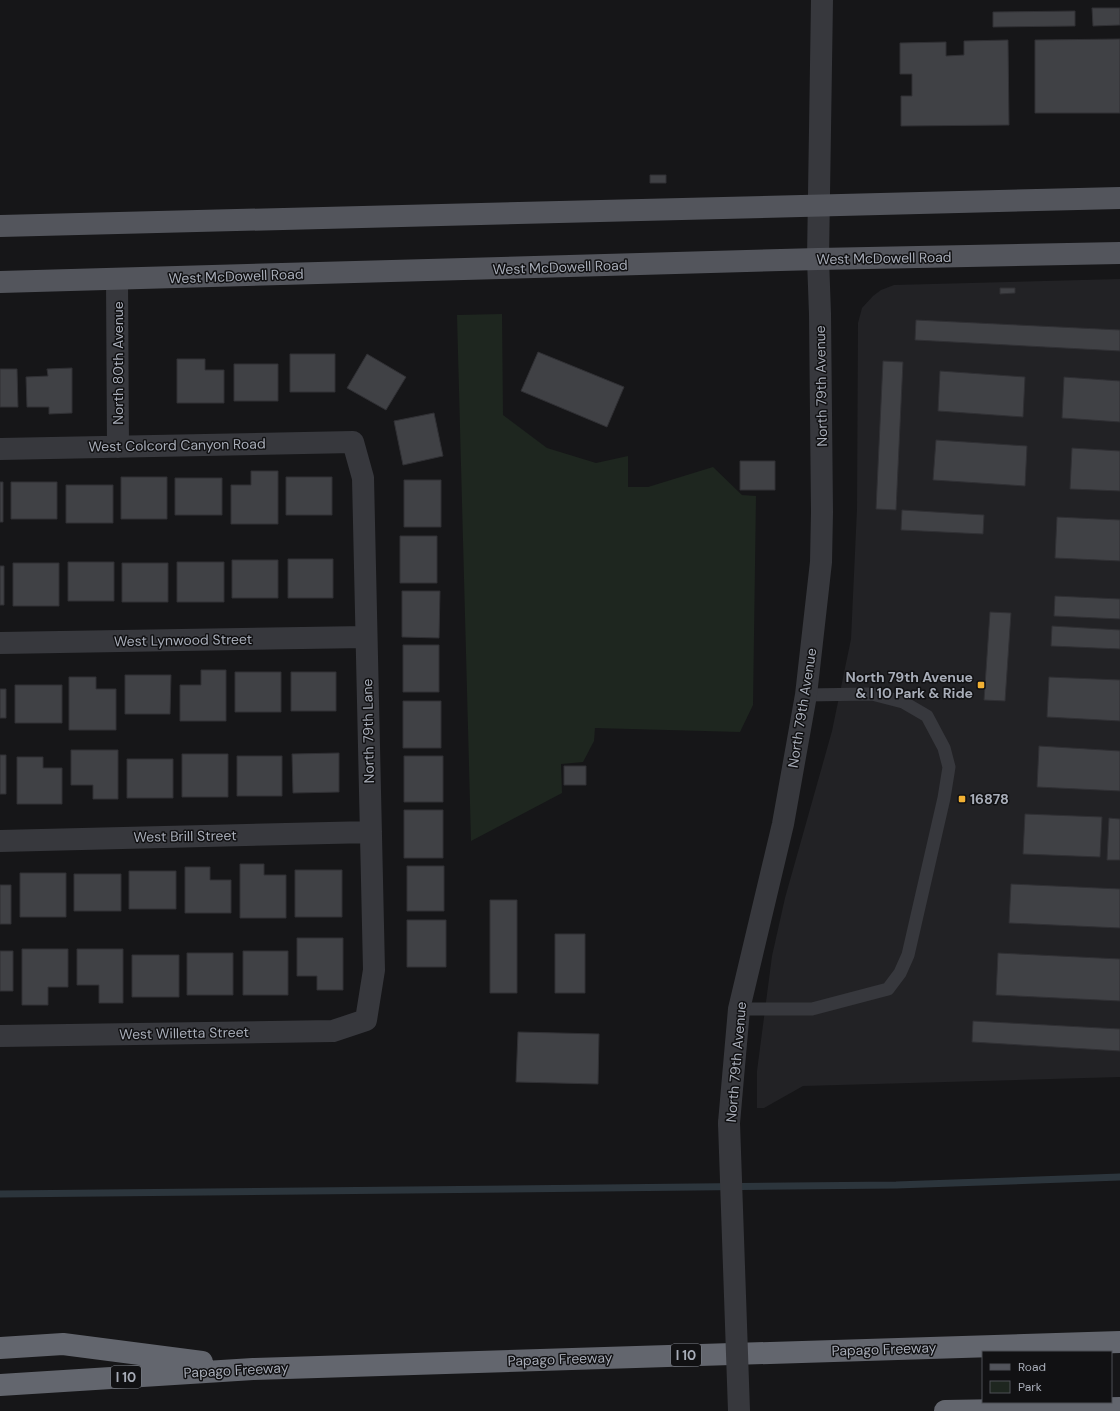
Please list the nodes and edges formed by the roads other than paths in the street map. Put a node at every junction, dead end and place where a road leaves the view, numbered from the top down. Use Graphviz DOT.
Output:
graph roads {
  1 [pos="822,0"];
  2 [pos="1120,198"];
  3 [pos="819,206"];
  4 [pos="0,226"];
  5 [pos="1120,253"];
  6 [pos="818,259"];
  7 [pos="117,279"];
  8 [pos="0,282"];
  9 [pos="354,442"];
  10 [pos="118,447"];
  11 [pos="0,449"];
  12 [pos="366,637"];
  13 [pos="0,643"];
  14 [pos="806,695"];
  15 [pos="371,832"];
  16 [pos="0,841"];
  17 [pos="739,1009"];
  18 [pos="366,1020"];
  19 [pos="0,1036"];
  20 [pos="1120,1342"];
  21 [pos="0,1348"];
  22 [pos="253,1369"];
  23 [pos="0,1385"];
  24 [pos="1120,1408"];
  25 [pos="1037,1410"];
  26 [pos="739,1411"];
  27 [pos="945,1411"];
  1 -- 3 [label="street, North 79th Avenue"];
  2 -- 3 [label="main road"];
  3 -- 4 [label="main road"];
  3 -- 6 [label="street, North 79th Avenue"];
  5 -- 6 [label="main road, West McDowell Road"];
  6 -- 7 [label="main road, West McDowell Road"];
  6 -- 14 [label="street, North 79th Avenue"];
  7 -- 8 [label="main road, West McDowell Road"];
  7 -- 10 [label="street, North 80th Avenue"];
  9 -- 10 [label="street, West Colcord Canyon Road"];
  9 -- 12 [label="street, North 79th Lane"];
  10 -- 11 [label="street, West Colcord Canyon Road"];
  12 -- 13 [label="street, West Lynwood Street"];
  12 -- 15 [label="street, North 79th Lane"];
  14 -- 17 [label="street, North 79th Avenue"];
  14 -- 17 [label="lane"];
  15 -- 16 [label="street, West Brill Street"];
  15 -- 18 [label="street, North 79th Lane"];
  17 -- 26 [label="street, North 79th Avenue, bridge"];
  18 -- 19 [label="street, West Willetta Street"];
  20 -- 22 [label="highway, Papago Freeway / I 10"];
  21 -- 22 [label="highway"];
  22 -- 23 [label="highway, Papago Freeway / I 10"];
  24 -- 25 [label="highway"];
  25 -- 27 [label="highway"];
}
